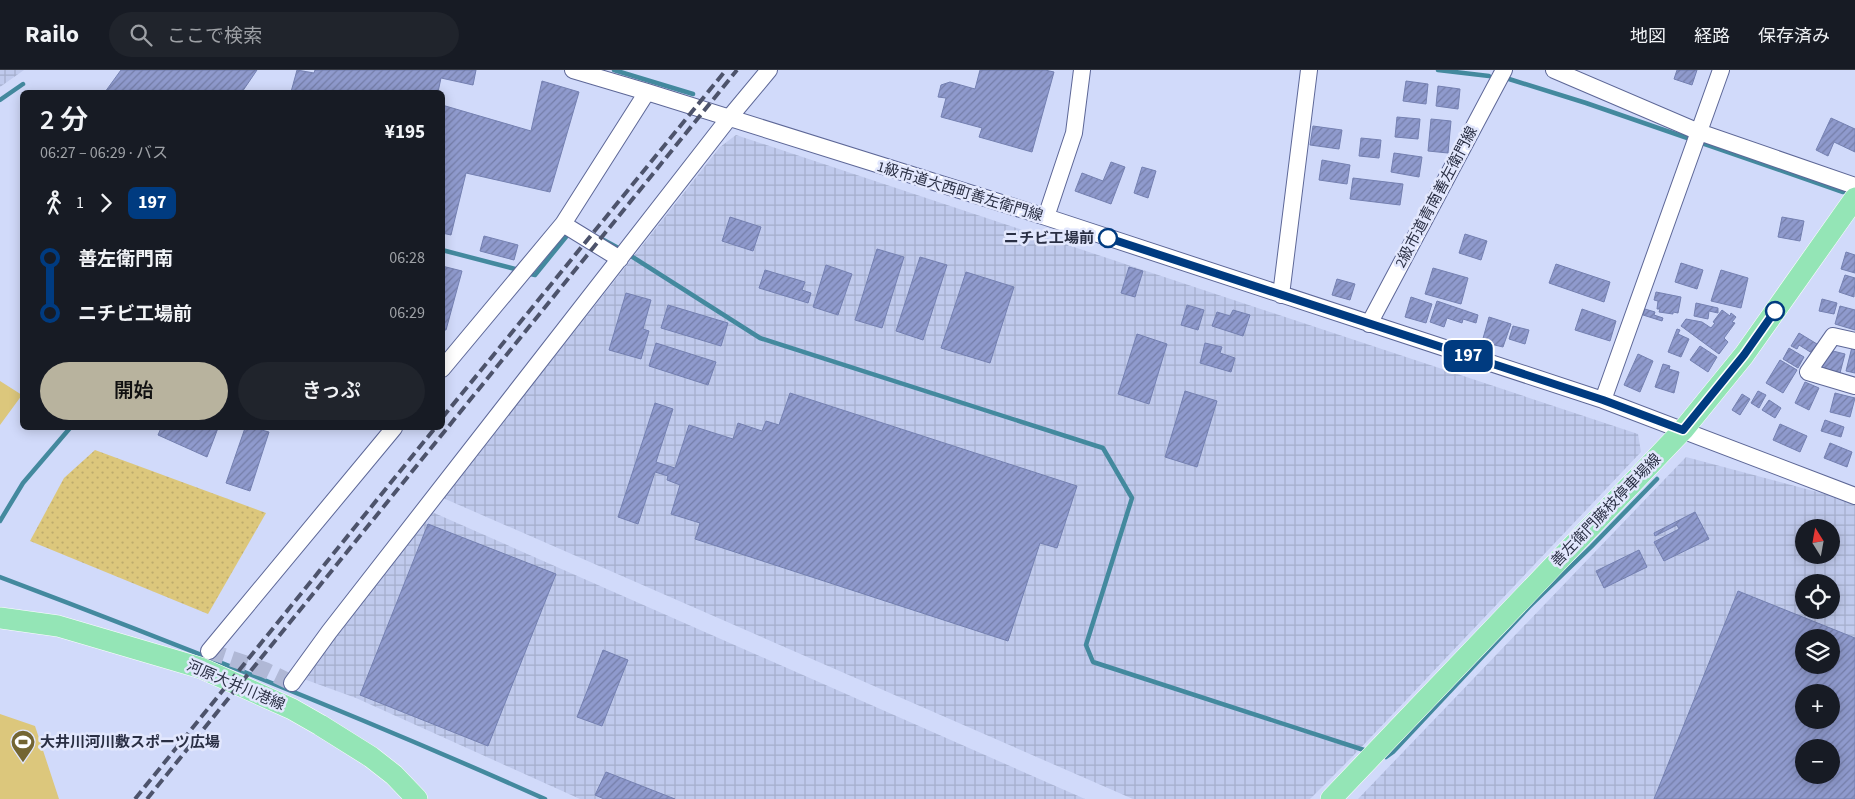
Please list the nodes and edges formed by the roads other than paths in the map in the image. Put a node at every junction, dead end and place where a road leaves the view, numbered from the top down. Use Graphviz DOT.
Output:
graph roads {
  1 [pos="573,70"];
  2 [pos="769,70"];
  3 [pos="1082,70"];
  4 [pos="1309,70"];
  5 [pos="1504,70"];
  6 [pos="1554,70"];
  7 [pos="1721,70"];
  8 [pos="648,92"];
  9 [pos="728,118"];
  10 [pos="1696,139"];
  11 [pos="1855,186"];
  12 [pos="1855,198"];
  13 [pos="1046,217"];
  14 [pos="563,224"];
  15 [pos="620,259"];
  16 [pos="1281,295"];
  17 [pos="1369,324"];
  18 [pos="1855,341"];
  19 [pos="445,365"];
  20 [pos="1855,386"];
  21 [pos="1603,400"];
  22 [pos="392,430"];
  23 [pos="1683,430"];
  24 [pos="1854,490"];
  25 [pos="0,618"];
  26 [pos="209,651"];
  27 [pos="292,683"];
  28 [pos="417,799"];
  29 [pos="1331,799"];
  1 -- 8 [label="street, 1級市道大西町善左衛門線"];
  2 -- 9 [label="street"];
  3 -- 13 [label="street"];
  4 -- 16 [label="street"];
  5 -- 17 [label="street, 2級市道青南善左衛門線"];
  6 -- 10 [label="street"];
  7 -- 10 [label="street"];
  8 -- 9 [label="street, 1級市道大西町善左衛門線"];
  8 -- 14 [label="street"];
  9 -- 13 [label="street, 1級市道大西町善左衛門線"];
  9 -- 15 [label="street"];
  10 -- 11 [label="street"];
  10 -- 21 [label="street"];
  12 -- 23 [label="main road, 善左衛門藤枝停車場線"];
  13 -- 16 [label="street, 1級市道大西町善左衛門線"];
  14 -- 15 [label="street"];
  14 -- 19 [label="street"];
  15 -- 27 [label="street"];
  16 -- 17 [label="street, 1級市道大西町善左衛門線"];
  17 -- 21 [label="street, 1級市道大西町善左衛門線"];
  18 -- 20 [label="street"];
  21 -- 23 [label="street, 1級市道大西町善左衛門線"];
  22 -- 26 [label="street"];
  23 -- 24 [label="street, 1級市道大西町善左衛門線"];
  23 -- 29 [label="main road, 善左衛門藤枝停車場線"];
  25 -- 28 [label="main road, 河原大井川港線"];
}
